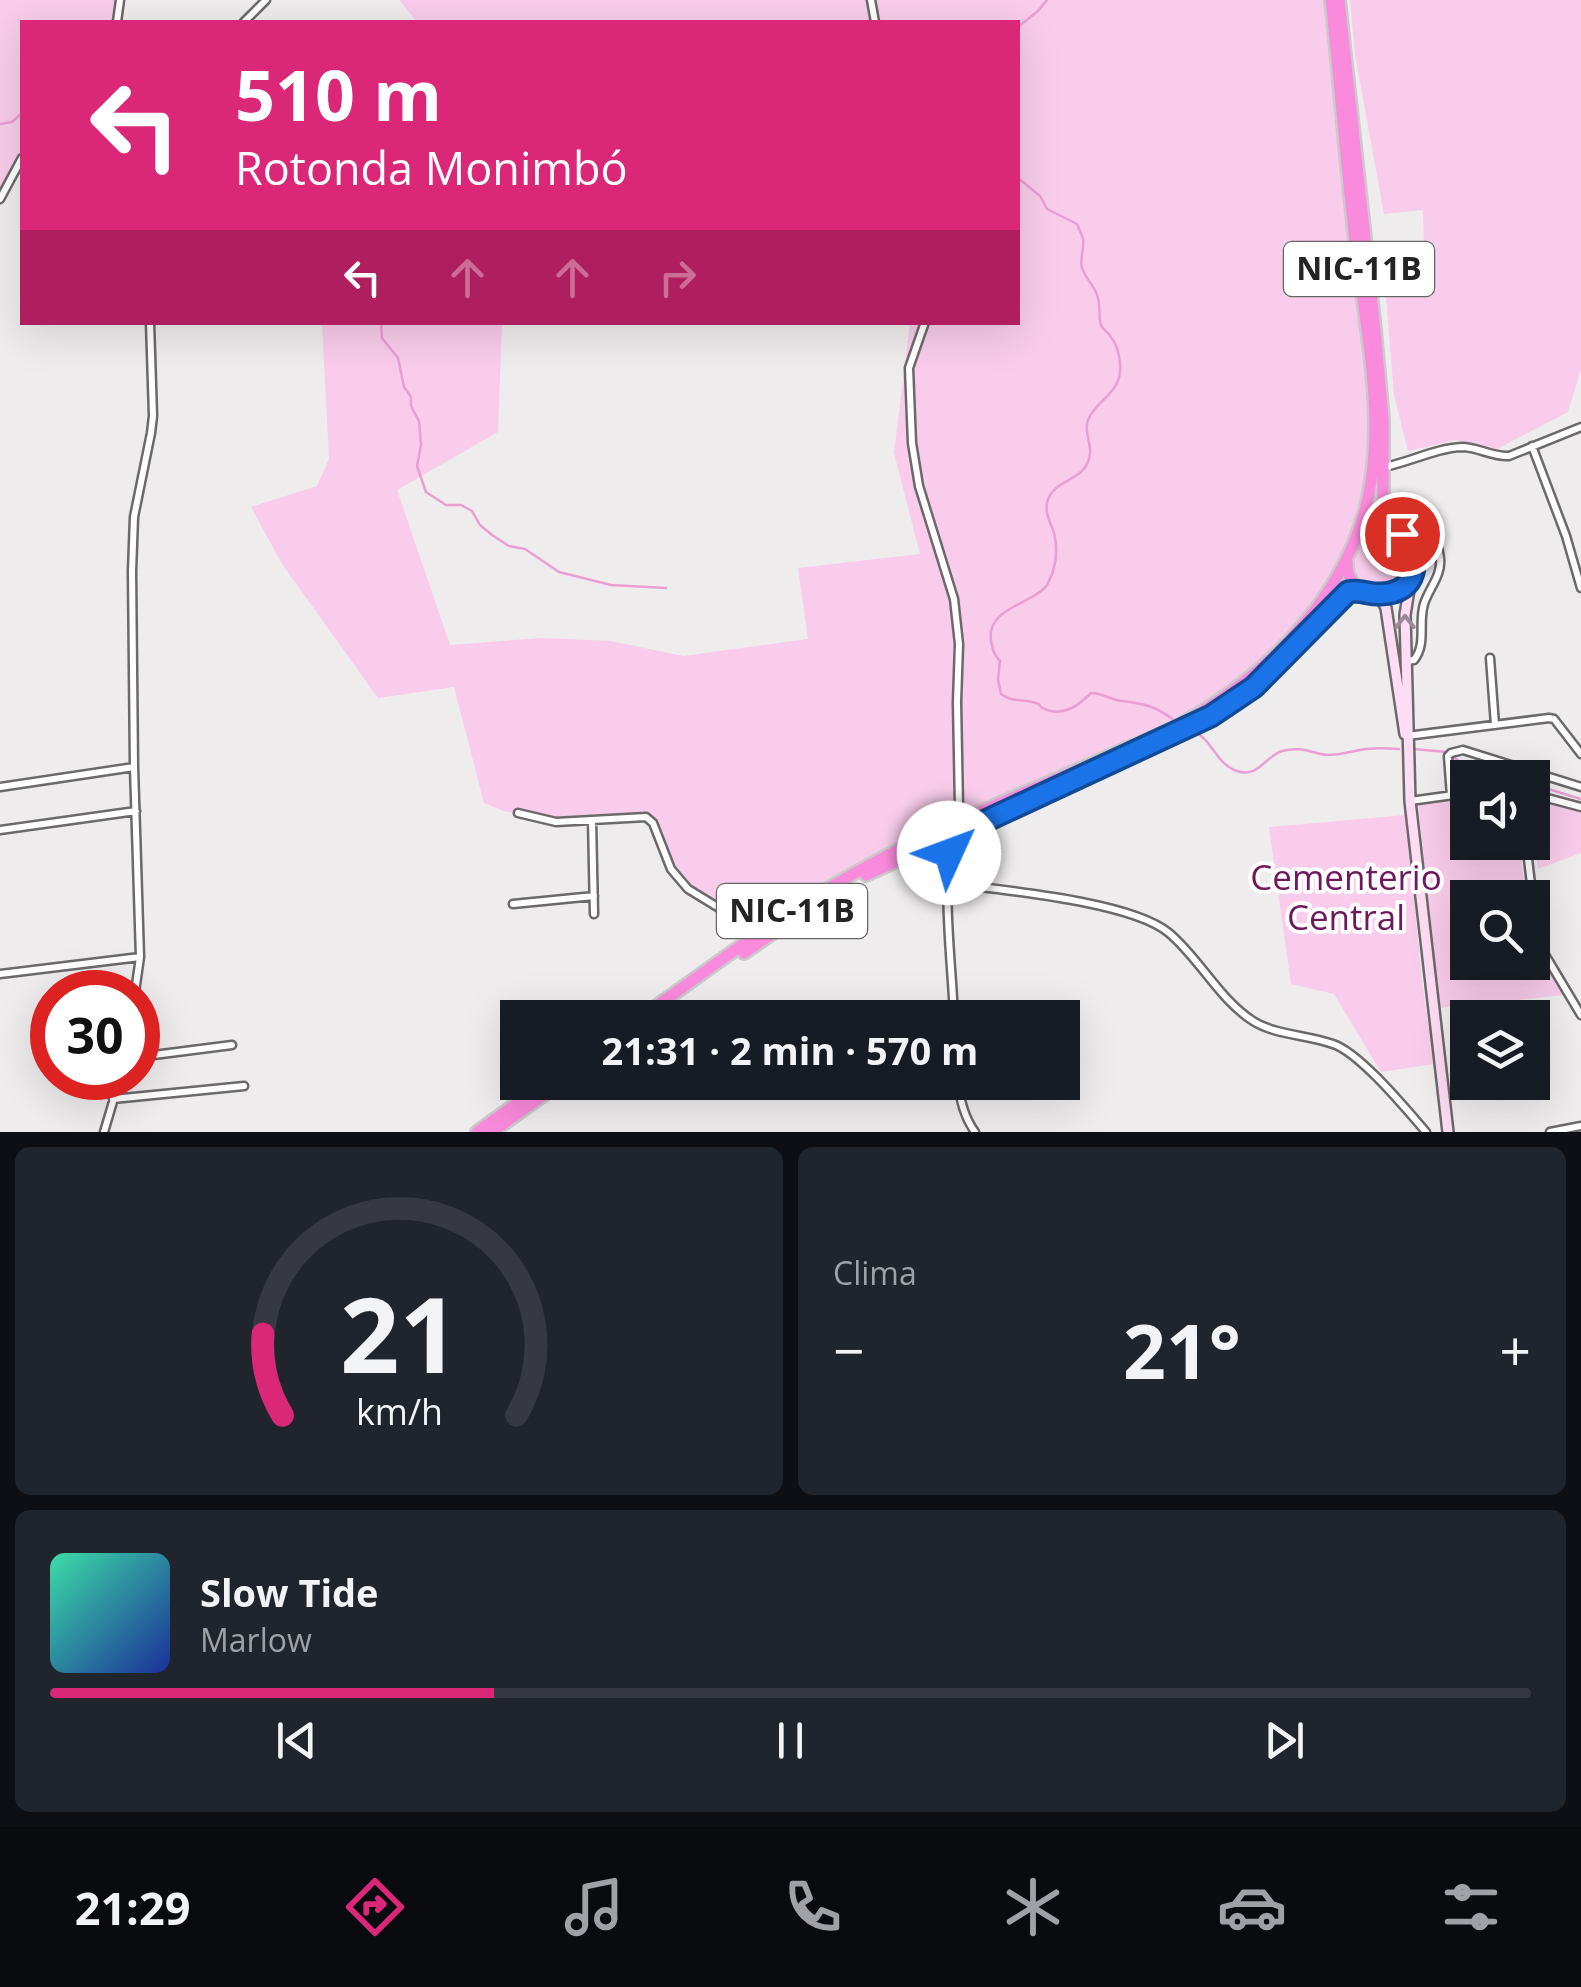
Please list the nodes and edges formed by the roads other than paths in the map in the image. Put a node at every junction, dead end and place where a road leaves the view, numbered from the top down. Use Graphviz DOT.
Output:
graph roads {
  1 [pos="266,0"];
  2 [pos="1332,0"];
  3 [pos="1339,0"];
  4 [pos="246,20"];
  5 [pos="20,162"];
  6 [pos="0,200"];
  7 [pos="150,325"];
  8 [pos="924,325"];
  9 [pos="1581,427"];
  10 [pos="1532,446"];
  11 [pos="1383,468"];
  12 [pos="1426,528"];
  13 [pos="1397,531"];
  14 [pos="1358,537"];
  15 [pos="1347,562"];
  16 [pos="1411,578"];
  17 [pos="1581,588"];
  18 [pos="1368,592"];
  19 [pos="1490,658"];
  20 [pos="1406,662"];
  21 [pos="1495,726"];
  22 [pos="1407,736"];
  23 [pos="1581,754"];
  24 [pos="1495,760"];
  25 [pos="134,767"];
  26 [pos="1550,778"];
  27 [pos="0,787"];
  28 [pos="1581,788"];
  29 [pos="1450,796"];
  30 [pos="1550,799"];
  31 [pos="1410,801"];
  32 [pos="1581,807"];
  33 [pos="136,811"];
  34 [pos="518,813"];
  35 [pos="592,820"];
  36 [pos="0,830"];
  37 [pos="954,830"];
  38 [pos="1528,860"];
  39 [pos="948,883"];
  40 [pos="594,896"];
  41 [pos="512,904"];
  42 [pos="594,914"];
  43 [pos="754,936"];
  44 [pos="140,958"];
  45 [pos="138,970"];
  46 [pos="0,974"];
  47 [pos="665,1000"];
  48 [pos="679,1000"];
  49 [pos="953,1000"];
  50 [pos="1581,1015"];
  51 [pos="232,1045"];
  52 [pos="160,1055"];
  53 [pos="244,1086"];
  54 [pos="160,1094"];
  55 [pos="113,1100"];
  56 [pos="522,1100"];
  57 [pos="537,1100"];
  58 [pos="962,1100"];
  59 [pos="1581,1126"];
  60 [pos="104,1132"];
  61 [pos="478,1132"];
  62 [pos="492,1132"];
  63 [pos="975,1132"];
  64 [pos="1426,1132"];
  65 [pos="1448,1132"];
  66 [pos="1550,1132"];
  1 -- 4 [label="street"];
  2 -- 14 [label="highway, NIC-11B"];
  3 -- 11 [label="highway, NIC-11B"];
  5 -- 6 [label="street"];
  7 -- 25 [label="street"];
  8 -- 37 [label="street"];
  9 -- 10 [label="street"];
  10 -- 11 [label="street"];
  10 -- 17 [label="street"];
  11 -- 13 [label="highway, NIC-11B"];
  12 -- 20 [label="street"];
  13 -- 14 [label="highway"];
  13 -- 16 [label="highway, NIC-11B"];
  14 -- 15 [label="highway, NIC-11B"];
  15 -- 18 [label="highway"];
  15 -- 37 [label="highway, NIC-11B"];
  16 -- 18 [label="highway, NIC-11B"];
  20 -- 16 [label="street, one-way"];
  18 -- 22 [label="street"];
  18 -- 37 [label="highway, NIC-11B"];
  19 -- 21 [label="street"];
  20 -- 22 [label="street"];
  21 -- 22 [label="street"];
  21 -- 23 [label="street"];
  22 -- 31 [label="street"];
  24 -- 29 [label="street"];
  25 -- 27 [label="street"];
  25 -- 33 [label="street"];
  26 -- 28 [label="street"];
  29 -- 31 [label="street"];
  30 -- 32 [label="street"];
  31 -- 65 [label="street"];
  33 -- 36 [label="street"];
  33 -- 44 [label="street"];
  34 -- 35 [label="street"];
  35 -- 40 [label="street"];
  35 -- 43 [label="street"];
  37 -- 39 [label="street"];
  37 -- 43 [label="highway, NIC-11B"];
  37 -- 48 [label="highway, NIC-11B"];
  38 -- 50 [label="street"];
  39 -- 49 [label="street"];
  39 -- 64 [label="street"];
  40 -- 41 [label="street"];
  40 -- 42 [label="street"];
  43 -- 47 [label="highway, NIC-11B"];
  44 -- 45 [label="street"];
  44 -- 46 [label="street"];
  51 -- 52 [label="street"];
  53 -- 54 [label="street"];
  55 -- 60 [label="street"];
  56 -- 61 [label="highway"];
  57 -- 62 [label="highway"];
  58 -- 63 [label="street"];
  59 -- 66 [label="street"];
}
